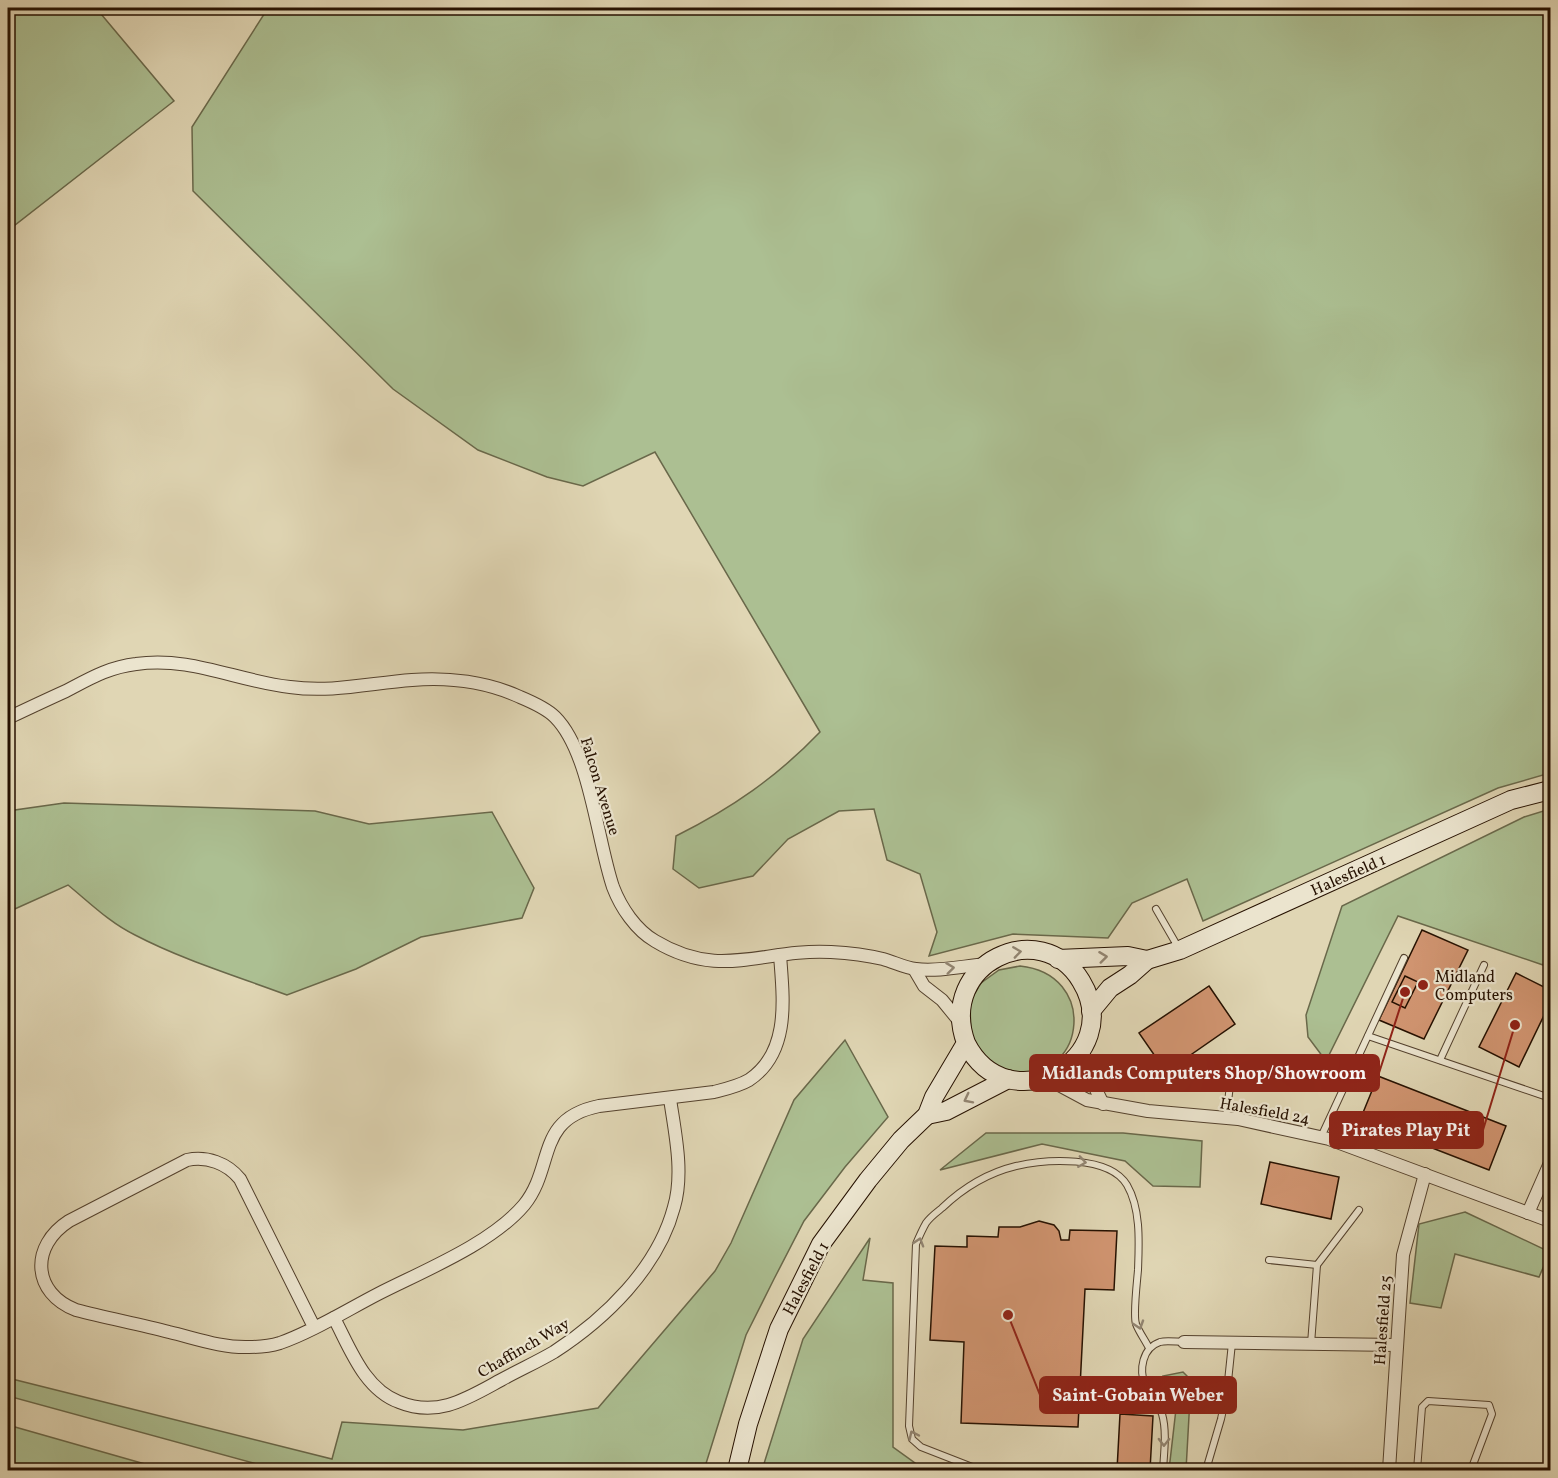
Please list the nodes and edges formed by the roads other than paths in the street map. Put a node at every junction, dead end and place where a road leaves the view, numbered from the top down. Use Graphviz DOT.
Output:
graph roads {
  1 [pos="8,718"];
  2 [pos="1551,790"];
  3 [pos="1156,909"];
  4 [pos="1180,950"];
  5 [pos="780,955"];
  6 [pos="1404,958"];
  7 [pos="1058,959"];
  8 [pos="1147,960"];
  9 [pos="986,964"];
  10 [pos="1484,965"];
  11 [pos="914,969"];
  12 [pos="1091,1011"];
  13 [pos="960,1022"];
  14 [pos="1368,1036"];
  15 [pos="966,1043"];
  16 [pos="1082,1048"];
  17 [pos="1440,1060"];
  18 [pos="1233,1061"];
  19 [pos="1046,1078"];
  20 [pos="1008,1079"];
  21 [pos="1551,1098"];
  22 [pos="670,1099"];
  23 [pos="1104,1104"];
  24 [pos="927,1115"];
  25 [pos="1226,1119"];
  26 [pos="1320,1137"];
  27 [pos="1551,1163"];
  28 [pos="1425,1174"];
  29 [pos="1359,1209"];
  30 [pos="1528,1213"];
  31 [pos="1551,1221"];
  32 [pos="1269,1260"];
  33 [pos="1317,1265"];
  34 [pos="334,1318"];
  35 [pos="314,1327"];
  36 [pos="1184,1342"];
  37 [pos="1232,1343"];
  38 [pos="1311,1344"];
  39 [pos="1397,1345"];
  40 [pos="1149,1348"];
  41 [pos="737,1470"];
  42 [pos="980,1470"];
  43 [pos="1163,1470"];
  44 [pos="1206,1470"];
  45 [pos="1389,1470"];
  46 [pos="1418,1470"];
  47 [pos="1471,1470"];
  1 -- 5 [label="street, Falcon Avenue"];
  2 -- 4 [label="street, Halesfield 1"];
  3 -- 4 [label="lane"];
  4 -- 8 [label="street, Halesfield 1"];
  5 -- 11 [label="street, Falcon Avenue"];
  5 -- 22 [label="street"];
  6 -- 14 [label="lane"];
  7 -- 8 [label="street, Halesfield 1, one-way"];
  9 -- 7 [label="street, Halesfield 1, one-way"];
  7 -- 12 [label="street, Halesfield 1"];
  8 -- 12 [label="street, Halesfield 1"];
  11 -- 9 [label="street, Falcon Avenue, one-way"];
  9 -- 13 [label="street, Halesfield 1"];
  10 -- 17 [label="lane"];
  11 -- 13 [label="street"];
  12 -- 16 [label="street, Halesfield 1"];
  13 -- 15 [label="street, Halesfield 1"];
  14 -- 17 [label="lane"];
  14 -- 26 [label="lane"];
  15 -- 20 [label="street, Halesfield 1"];
  15 -- 24 [label="street, Halesfield 1"];
  16 -- 19 [label="street, Halesfield 1"];
  16 -- 23 [label="street"];
  17 -- 21 [label="lane"];
  18 -- 25 [label="lane"];
  19 -- 20 [label="street, Halesfield 1"];
  19 -- 23 [label="street, Halesfield 24"];
  20 -- 24 [label="street, Halesfield 1, one-way"];
  22 -- 34 [label="street"];
  22 -- 34 [label="street, Chaffinch Way"];
  23 -- 25 [label="street, Halesfield 24"];
  24 -- 41 [label="street, Halesfield 1"];
  25 -- 26 [label="street, Halesfield 24"];
  26 -- 28 [label="street, Halesfield 24"];
  27 -- 30 [label="street"];
  28 -- 30 [label="street, Halesfield 24"];
  28 -- 39 [label="street, Halesfield 25"];
  29 -- 33 [label="lane"];
  30 -- 31 [label="street, Halesfield 24"];
  32 -- 33 [label="lane"];
  33 -- 38 [label="lane"];
  34 -- 35 [label="street"];
  35 -- 35 [label="street"];
  36 -- 37 [label="street"];
  36 -- 40 [label="lane"];
  37 -- 38 [label="street"];
  37 -- 44 [label="lane"];
  38 -- 39 [label="street"];
  39 -- 45 [label="street, Halesfield 25"];
  42 -- 40 [label="lane, one-way"];
  40 -- 43 [label="lane, one-way"];
  46 -- 47 [label="lane"];
}
